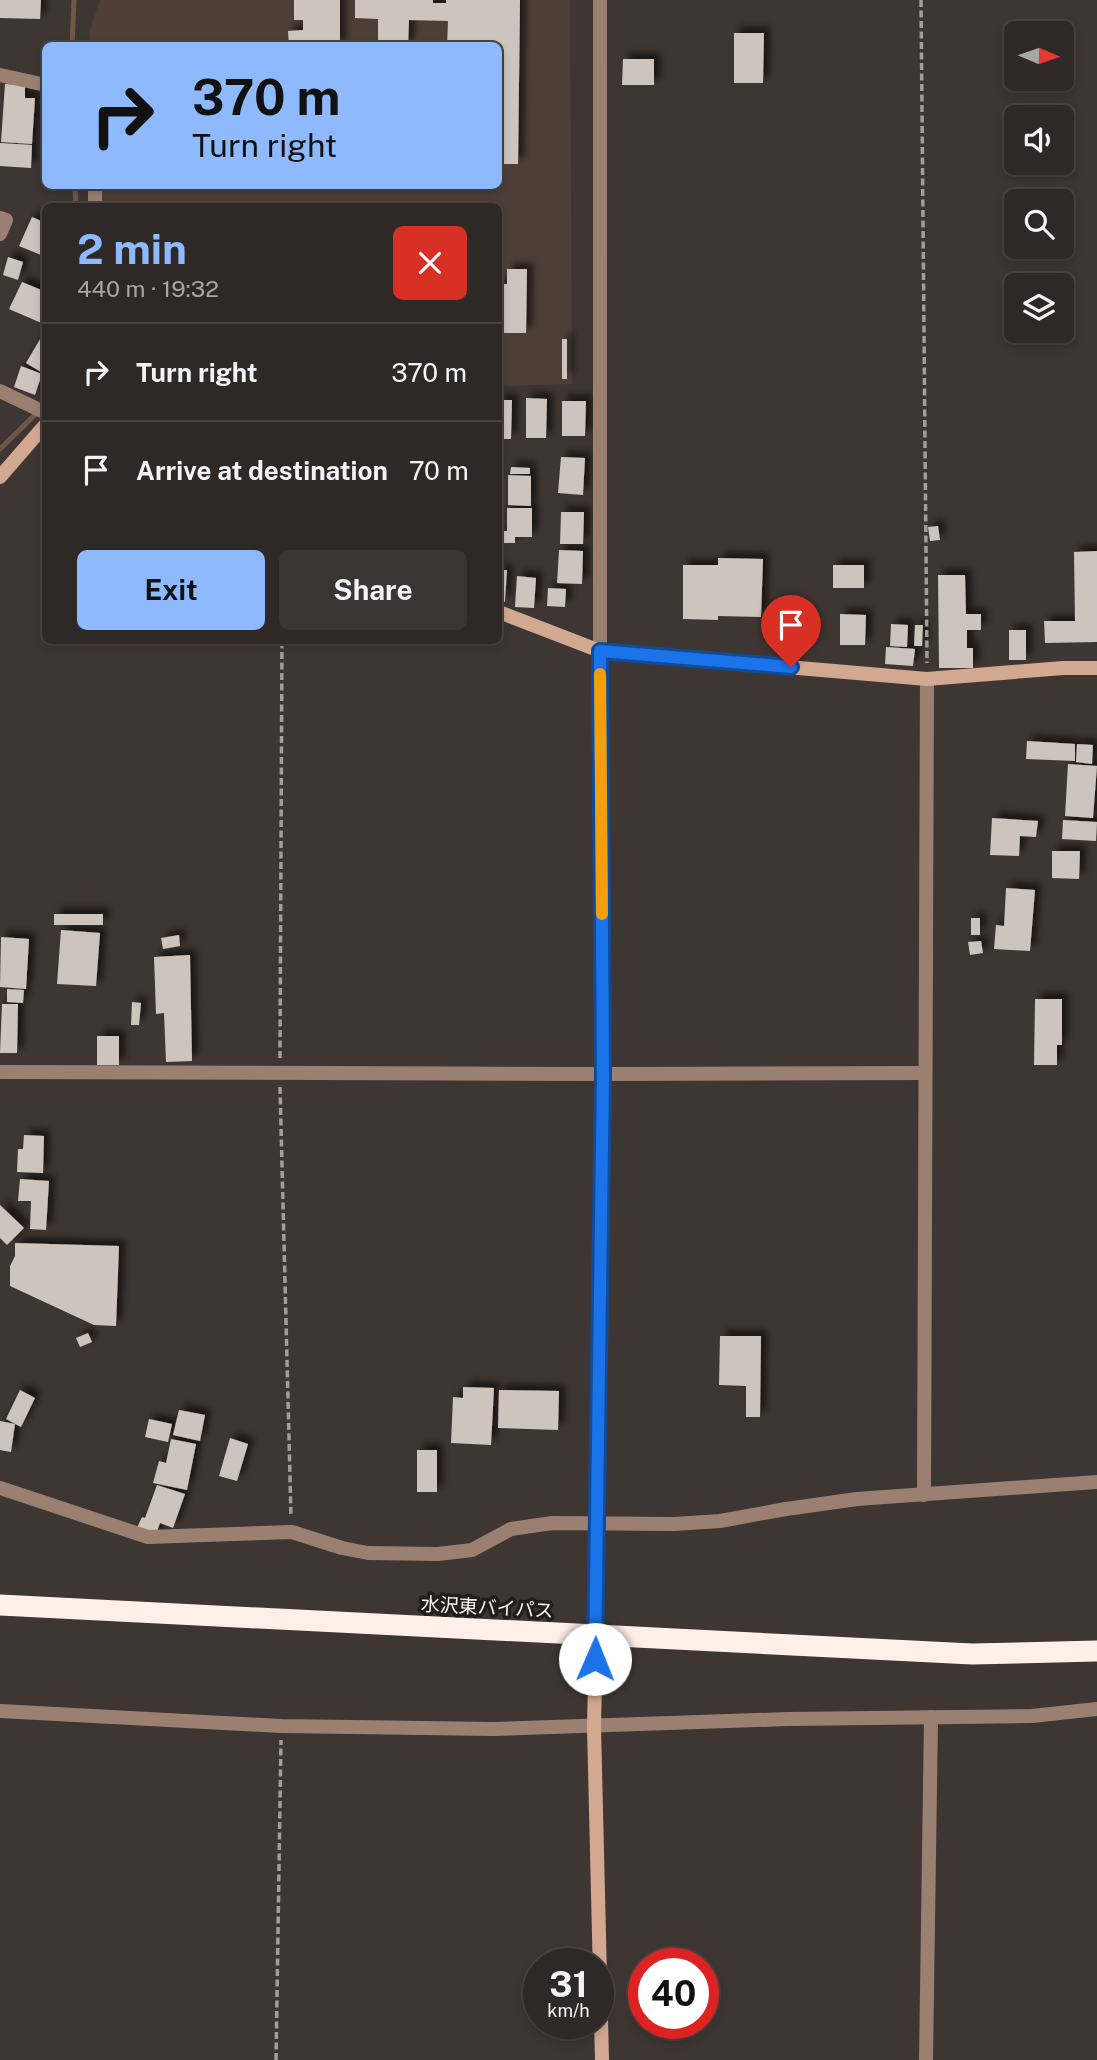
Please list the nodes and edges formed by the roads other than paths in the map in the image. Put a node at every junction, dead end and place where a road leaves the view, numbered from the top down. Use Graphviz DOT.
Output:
graph roads {
  1 [pos="600,0"];
  2 [pos="0,75"];
  3 [pos="42,84"];
  4 [pos="0,218"];
  5 [pos="0,234"];
  6 [pos="0,391"];
  7 [pos="42,412"];
  8 [pos="42,429"];
  9 [pos="0,477"];
  10 [pos="502,613"];
  11 [pos="600,651"];
  12 [pos="1097,668"];
  13 [pos="927,679"];
  14 [pos="0,1072"];
  15 [pos="925,1073"];
  16 [pos="603,1074"];
  17 [pos="1097,1482"];
  18 [pos="0,1488"];
  19 [pos="924,1495"];
  20 [pos="596,1523"];
  21 [pos="0,1605"];
  22 [pos="596,1636"];
  23 [pos="1097,1651"];
  24 [pos="1097,1709"];
  25 [pos="0,1711"];
  26 [pos="931,1717"];
  27 [pos="594,1727"];
  28 [pos="602,2060"];
  29 [pos="926,2060"];
  1 -- 11 [label="street"];
  2 -- 3 [label="street"];
  4 -- 5 [label="street"];
  6 -- 7 [label="street"];
  8 -- 9 [label="street"];
  10 -- 11 [label="street"];
  11 -- 13 [label="street"];
  11 -- 16 [label="street"];
  12 -- 13 [label="street"];
  13 -- 15 [label="street"];
  14 -- 16 [label="street"];
  15 -- 16 [label="street"];
  15 -- 19 [label="street"];
  16 -- 20 [label="street"];
  17 -- 19 [label="street"];
  18 -- 20 [label="street"];
  19 -- 20 [label="street"];
  20 -- 22 [label="street"];
  21 -- 22 [label="highway, 水沢東バイパス"];
  22 -- 23 [label="highway, 水沢東バイパス"];
  22 -- 27 [label="street"];
  24 -- 26 [label="street"];
  25 -- 27 [label="street"];
  26 -- 27 [label="street"];
  26 -- 29 [label="street"];
  27 -- 28 [label="street"];
}
